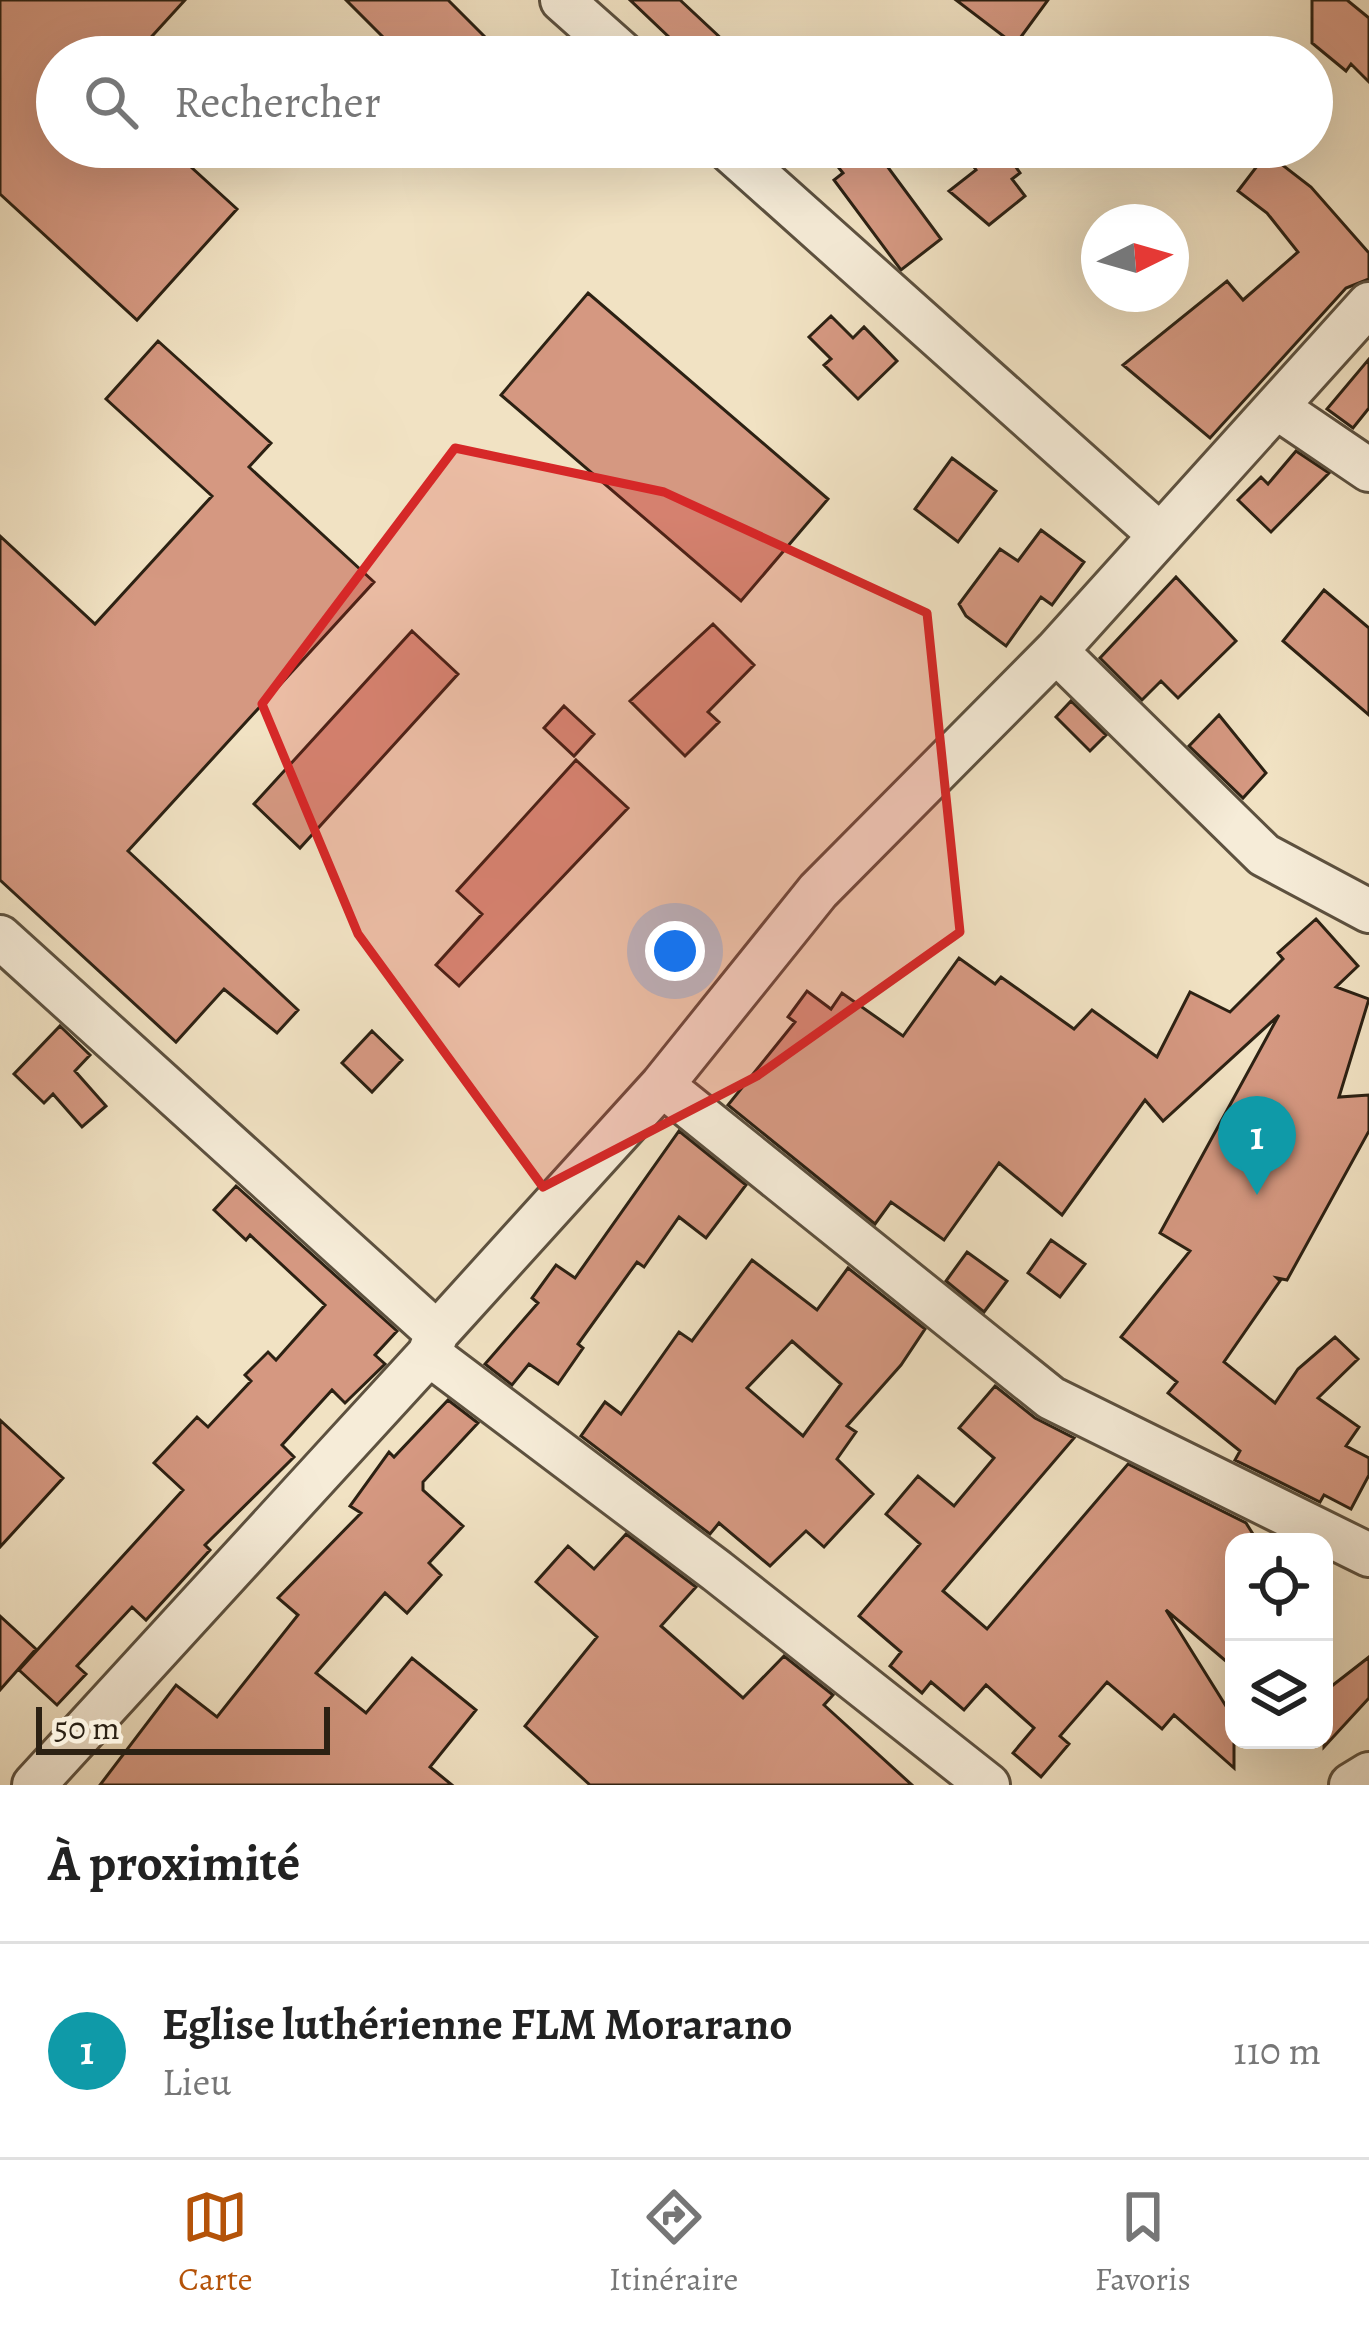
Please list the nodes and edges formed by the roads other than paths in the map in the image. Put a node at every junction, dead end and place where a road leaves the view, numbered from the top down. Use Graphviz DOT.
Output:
graph roads {
  1 [pos="562,0"];
  2 [pos="602,36"];
  3 [pos="749,168"];
  4 [pos="1369,304"];
  5 [pos="1276,407"];
  6 [pos="1369,470"];
  7 [pos="1160,535"];
  8 [pos="1056,651"];
  9 [pos="1369,911"];
  10 [pos="0,937"];
  11 [pos="662,1085"];
  12 [pos="433,1344"];
  13 [pos="1369,1556"];
  14 [pos="1369,1774"];
  15 [pos="34,1785"];
  16 [pos="988,1785"];
  17 [pos="1351,1785"];
  1 -- 2 [label="street"];
  3 -- 7 [label="street"];
  4 -- 5 [label="street"];
  5 -- 6 [label="street"];
  5 -- 7 [label="street"];
  7 -- 8 [label="street"];
  8 -- 9 [label="street"];
  8 -- 11 [label="street"];
  10 -- 12 [label="street"];
  11 -- 12 [label="street"];
  11 -- 13 [label="street"];
  12 -- 15 [label="street"];
  12 -- 16 [label="street"];
  14 -- 17 [label="street"];
}
